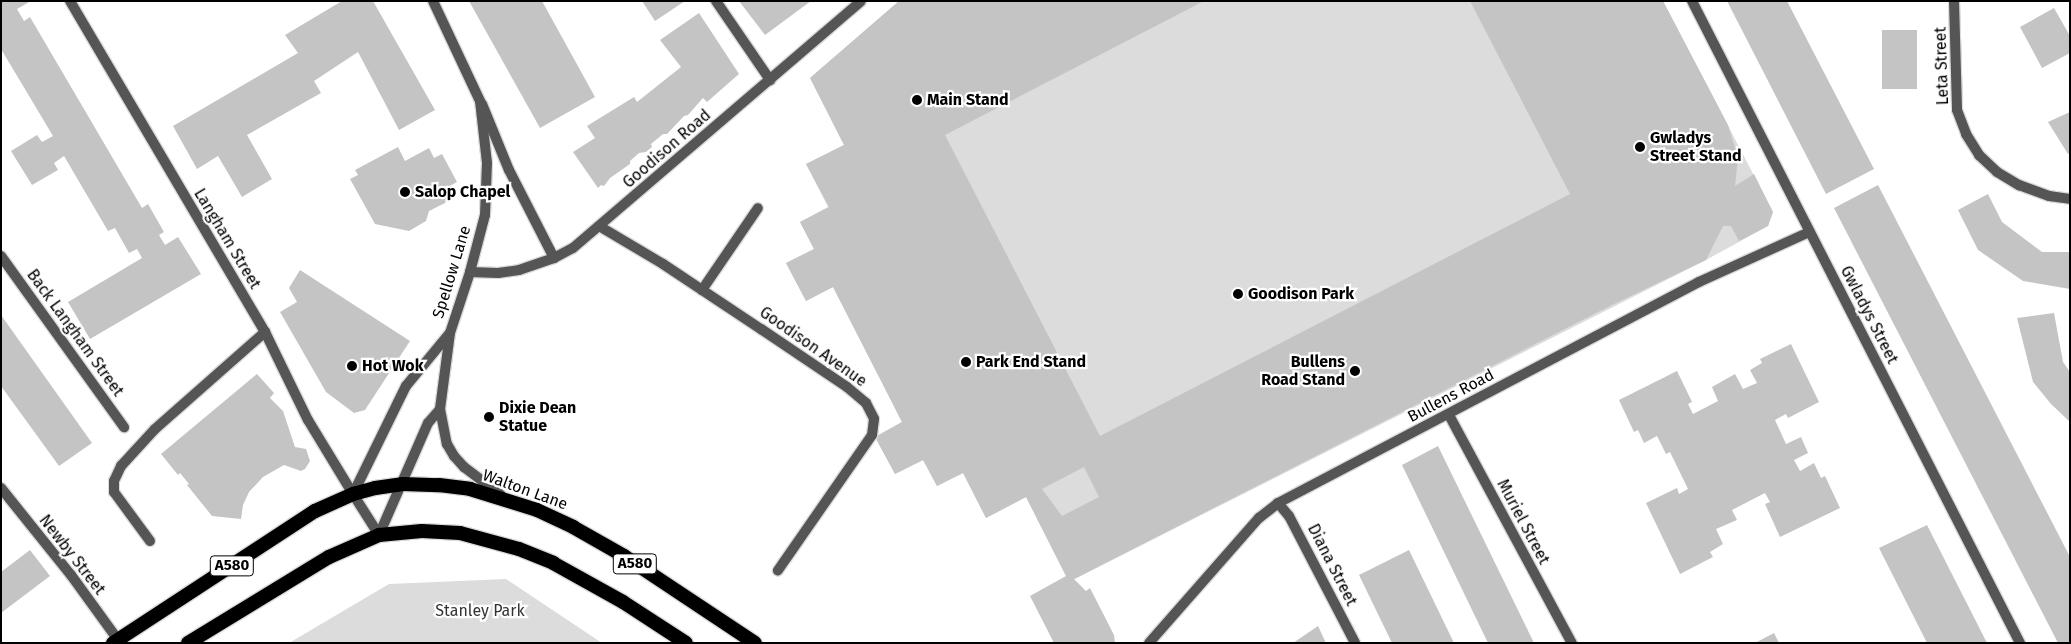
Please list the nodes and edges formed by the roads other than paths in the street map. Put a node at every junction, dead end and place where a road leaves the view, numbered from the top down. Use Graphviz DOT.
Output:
graph roads {
  1 [pos="70,1"];
  2 [pos="434,1"];
  3 [pos="716,1"];
  4 [pos="862,1"];
  5 [pos="1692,1"];
  6 [pos="1954,1"];
  7 [pos="770,80"];
  8 [pos="480,101"];
  9 [pos="2070,199"];
  10 [pos="758,208"];
  11 [pos="599,226"];
  12 [pos="1809,232"];
  13 [pos="1,256"];
  14 [pos="554,258"];
  15 [pos="470,272"];
  16 [pos="702,290"];
  17 [pos="265,332"];
  18 [pos="450,333"];
  19 [pos="440,409"];
  20 [pos="1449,415"];
  21 [pos="124,427"];
  22 [pos="402,484"];
  23 [pos="1,488"];
  24 [pos="353,494"];
  25 [pos="507,499"];
  26 [pos="1278,503"];
  27 [pos="380,535"];
  28 [pos="150,541"];
  29 [pos="778,570"];
  30 [pos="116,641"];
  31 [pos="188,643"];
  32 [pos="686,643"];
  33 [pos="755,643"];
  34 [pos="1149,643"];
  35 [pos="1355,643"];
  36 [pos="1572,643"];
  37 [pos="2020,643"];
  1 -- 17 [label="street, Langham Street"];
  2 -- 8 [label="street, Spellow Lane"];
  3 -- 7 [label="street"];
  4 -- 7 [label="street, Goodison Road"];
  5 -- 12 [label="street, Gwladys Street"];
  6 -- 9 [label="street, Leta Street"];
  7 -- 11 [label="street, Goodison Road"];
  8 -- 14 [label="street, Spellow Lane"];
  8 -- 15 [label="street, Spellow Lane"];
  10 -- 16 [label="street"];
  11 -- 14 [label="street, Goodison Road"];
  11 -- 16 [label="street, Goodison Avenue"];
  12 -- 20 [label="street, Bullens Road"];
  12 -- 37 [label="street, Gwladys Street"];
  13 -- 21 [label="street, Back Langham Street"];
  14 -- 15 [label="street, Goodison Road"];
  15 -- 18 [label="street, Spellow Lane"];
  16 -- 29 [label="street, Goodison Avenue"];
  17 -- 24 [label="street, Langham Street"];
  17 -- 28 [label="street"];
  18 -- 19 [label="street, Spellow Lane"];
  18 -- 24 [label="street, Spellow Lane"];
  19 -- 22 [label="street, Spellow Lane"];
  19 -- 25 [label="street"];
  20 -- 26 [label="street, Bullens Road"];
  20 -- 36 [label="street, Muriel Street"];
  22 -- 24 [label="highway, Walton Lane / A580"];
  22 -- 25 [label="highway, Walton Lane / A580"];
  22 -- 27 [label="street, Spellow Lane"];
  23 -- 30 [label="street, Newby Street"];
  24 -- 27 [label="street, Langham Street"];
  24 -- 30 [label="highway, Walton Lane / A580"];
  25 -- 33 [label="highway, Walton Lane / A580"];
  26 -- 34 [label="street, Bullens Road"];
  26 -- 35 [label="street, Diana Street"];
  27 -- 31 [label="highway, A580"];
  27 -- 32 [label="highway, A580"];
}
